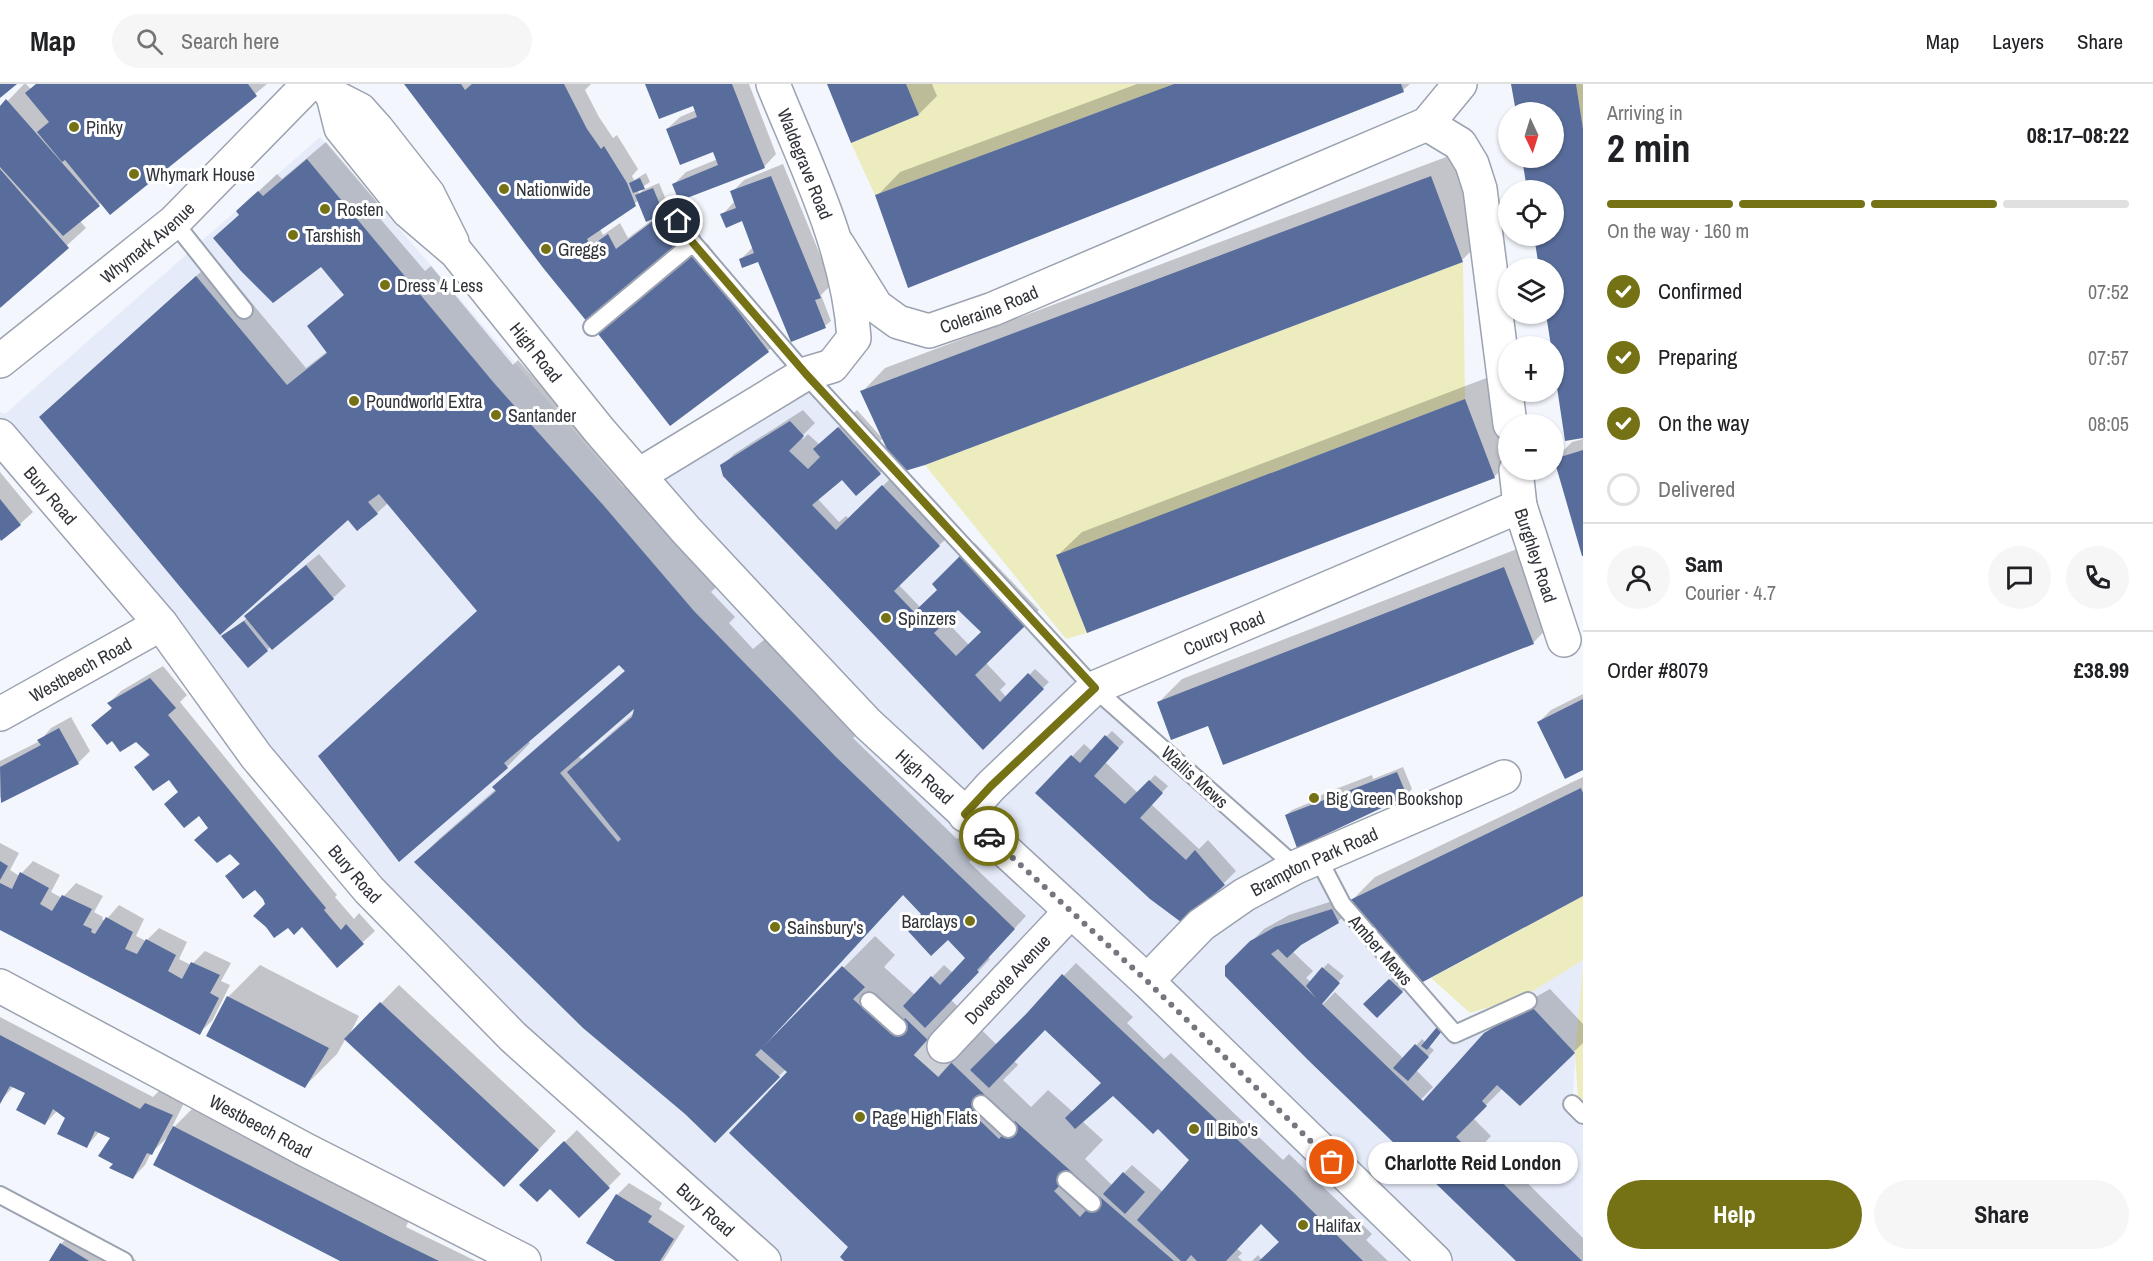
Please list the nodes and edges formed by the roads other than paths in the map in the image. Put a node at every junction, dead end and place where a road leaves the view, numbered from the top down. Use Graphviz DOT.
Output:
graph roads {
  1 [pos="773,84"];
  2 [pos="1460,84"];
  3 [pos="322,88"];
  4 [pos="1427,124"];
  5 [pos="678,221"];
  6 [pos="174,222"];
  7 [pos="838,245"];
  8 [pos="688,247"];
  9 [pos="244,310"];
  10 [pos="591,327"];
  11 [pos="0,362"];
  12 [pos="806,374"];
  13 [pos="1509,414"];
  14 [pos="0,436"];
  15 [pos="639,475"];
  16 [pos="1516,480"];
  17 [pos="1520,506"];
  18 [pos="161,624"];
  19 [pos="1564,640"];
  20 [pos="1095,688"];
  21 [pos="0,714"];
  22 [pos="1504,777"];
  23 [pos="965,814"];
  24 [pos="1307,862"];
  25 [pos="1070,912"];
  26 [pos="1147,981"];
  27 [pos="0,986"];
  28 [pos="868,1001"];
  29 [pos="1528,1001"];
  30 [pos="898,1027"];
  31 [pos="944,1046"];
  32 [pos="981,1104"];
  33 [pos="1008,1129"];
  34 [pos="1066,1180"];
  35 [pos="0,1195"];
  36 [pos="1092,1203"];
  37 [pos="124,1261"];
  38 [pos="524,1261"];
  39 [pos="764,1261"];
  40 [pos="1435,1261"];
  1 -- 7 [label="street, Waldegrave Road"];
  2 -- 4 [label="street"];
  3 -- 6 [label="street, Whymark Avenue"];
  3 -- 15 [label="street, High Road"];
  4 -- 7 [label="street, Coleraine Road"];
  4 -- 13 [label="street"];
  5 -- 12 [label="lane, Wallis Mews"];
  6 -- 9 [label="lane"];
  6 -- 11 [label="street, Whymark Avenue"];
  7 -- 12 [label="street"];
  8 -- 10 [label="lane"];
  12 -- 15 [label="street"];
  12 -- 20 [label="lane, Wallis Mews"];
  14 -- 18 [label="street, Bury Road"];
  15 -- 23 [label="street, High Road"];
  16 -- 17 [label="street, Burghley Road"];
  17 -- 19 [label="street, Burghley Road"];
  17 -- 20 [label="street, Courcy Road"];
  18 -- 21 [label="street, Westbeech Road"];
  18 -- 39 [label="street, Bury Road"];
  20 -- 23 [label="street, Courcy Road"];
  20 -- 24 [label="lane, Wallis Mews"];
  22 -- 24 [label="street, Brampton Park Road"];
  23 -- 25 [label="street, High Road"];
  24 -- 26 [label="street, Brampton Park Road"];
  24 -- 29 [label="lane, Amber Mews"];
  25 -- 26 [label="street, High Road"];
  25 -- 31 [label="street, Dovecote Avenue"];
  26 -- 40 [label="street, High Road"];
  27 -- 38 [label="street, Westbeech Road"];
  28 -- 30 [label="lane"];
  32 -- 33 [label="lane"];
  34 -- 36 [label="lane"];
  35 -- 37 [label="lane"];
}
